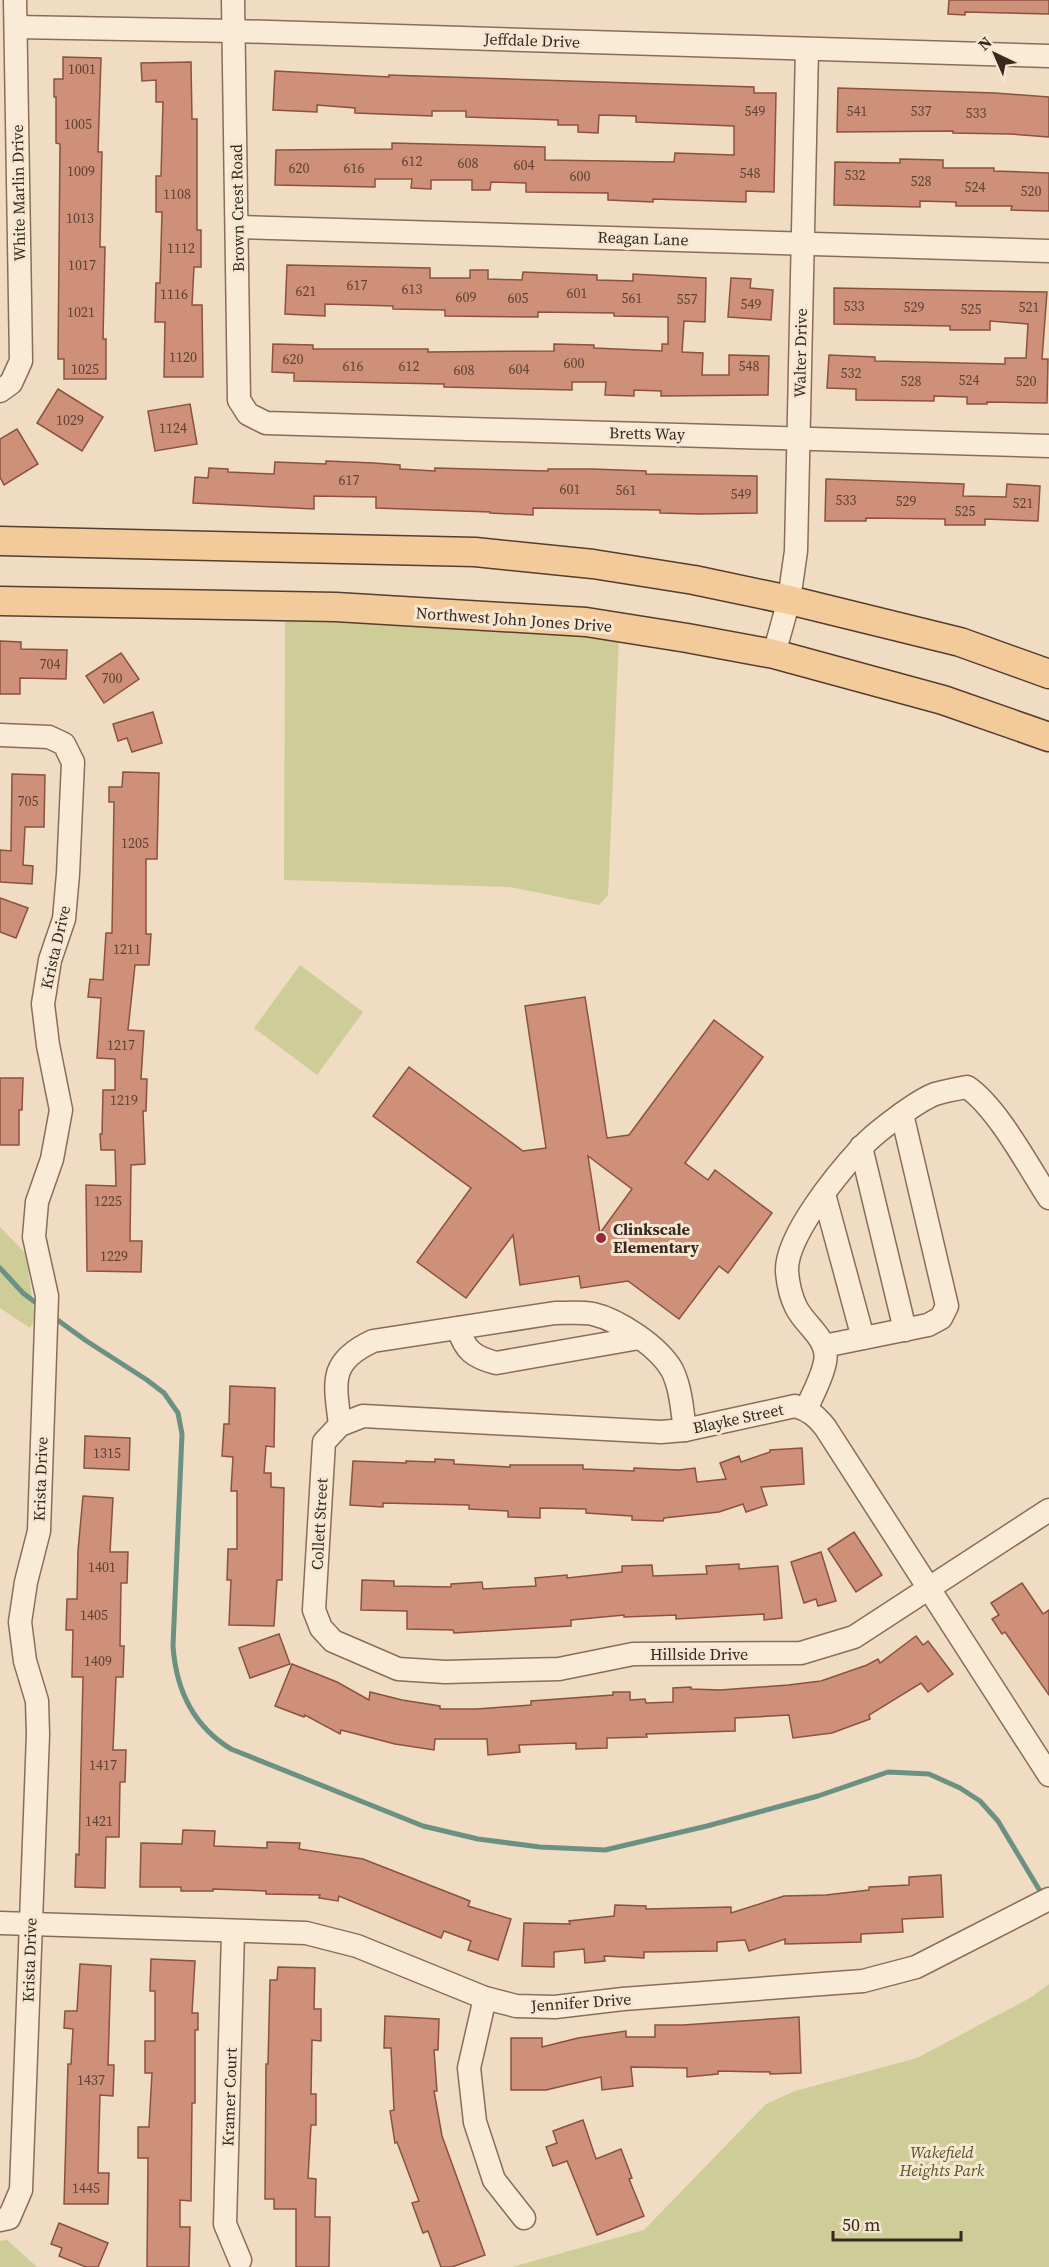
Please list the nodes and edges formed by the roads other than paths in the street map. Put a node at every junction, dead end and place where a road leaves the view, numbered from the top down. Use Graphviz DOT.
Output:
graph roads {
  1 [pos="15,0"];
  2 [pos="233,0"];
  3 [pos="16,27"];
  4 [pos="234,31"];
  5 [pos="807,49"];
  6 [pos="1049,56"];
  7 [pos="9,173"];
  8 [pos="238,227"];
  9 [pos="803,243"];
  10 [pos="1049,251"];
  11 [pos="6,387"];
  12 [pos="248,414"];
  13 [pos="798,437"];
  14 [pos="1049,446"];
  15 [pos="0,541"];
  16 [pos="789,600"];
  17 [pos="0,601"];
  18 [pos="774,654"];
  19 [pos="1049,674"];
  20 [pos="0,735"];
  21 [pos="1049,737"];
  22 [pos="902,1114"];
  23 [pos="861,1147"];
  24 [pos="824,1194"];
  25 [pos="1049,1198"];
  26 [pos="458,1328"];
  27 [pos="905,1330"];
  28 [pos="639,1338"];
  29 [pos="863,1338"];
  30 [pos="824,1346"];
  31 [pos="806,1409"];
  32 [pos="340,1425"];
  33 [pos="685,1430"];
  34 [pos="1049,1510"];
  35 [pos="930,1587"];
  36 [pos="321,1628"];
  37 [pos="1049,1775"];
  38 [pos="1049,1899"];
  39 [pos="0,1923"];
  40 [pos="31,1924"];
  41 [pos="233,1932"];
  42 [pos="485,1998"];
  43 [pos="524,2218"];
  44 [pos="4,2219"];
  45 [pos="240,2260"];
  1 -- 3 [label="street, White Marlin Drive"];
  2 -- 4 [label="street, Brown Crest Road"];
  3 -- 4 [label="street, Jeffdale Drive"];
  3 -- 7 [label="street, White Marlin Drive"];
  4 -- 5 [label="street, Jeffdale Drive"];
  4 -- 8 [label="street, Brown Crest Road"];
  5 -- 6 [label="street, Jeffdale Drive"];
  5 -- 9 [label="street, Walter Drive"];
  7 -- 11 [label="street, White Marlin Drive"];
  8 -- 9 [label="street, Reagan Lane"];
  8 -- 12 [label="street, Brown Crest Road"];
  9 -- 10 [label="street, Reagan Lane"];
  9 -- 13 [label="street, Walter Drive"];
  12 -- 13 [label="street, Bretts Way"];
  13 -- 14 [label="street, Bretts Way"];
  13 -- 16 [label="street, Walter Drive"];
  15 -- 16 [label="main road"];
  16 -- 18 [label="street, Walter Drive"];
  16 -- 19 [label="main road"];
  17 -- 18 [label="main road, Northwest John Jones Drive"];
  18 -- 21 [label="main road, Northwest John Jones Drive"];
  20 -- 40 [label="street, Krista Drive"];
  22 -- 23 [label="street"];
  22 -- 25 [label="street"];
  22 -- 27 [label="street"];
  23 -- 24 [label="street"];
  23 -- 27 [label="street"];
  24 -- 29 [label="street"];
  24 -- 30 [label="street"];
  26 -- 28 [label="street"];
  26 -- 28 [label="street"];
  26 -- 32 [label="street"];
  27 -- 29 [label="street"];
  28 -- 33 [label="street"];
  29 -- 30 [label="street"];
  30 -- 31 [label="street"];
  31 -- 33 [label="street, Blayke Street"];
  31 -- 35 [label="street, Blayke Street"];
  32 -- 33 [label="street, Blayke Street"];
  32 -- 36 [label="street, Collett Street"];
  34 -- 35 [label="street, Hillside Drive"];
  35 -- 36 [label="street, Hillside Drive"];
  35 -- 37 [label="street, Blayke Street"];
  38 -- 42 [label="street, Jennifer Drive"];
  39 -- 40 [label="street, Jennifer Drive"];
  40 -- 41 [label="street, Jennifer Drive"];
  40 -- 44 [label="street, Krista Drive"];
  41 -- 42 [label="street, Jennifer Drive"];
  41 -- 45 [label="street, Kramer Court"];
  42 -- 43 [label="street"];
}
